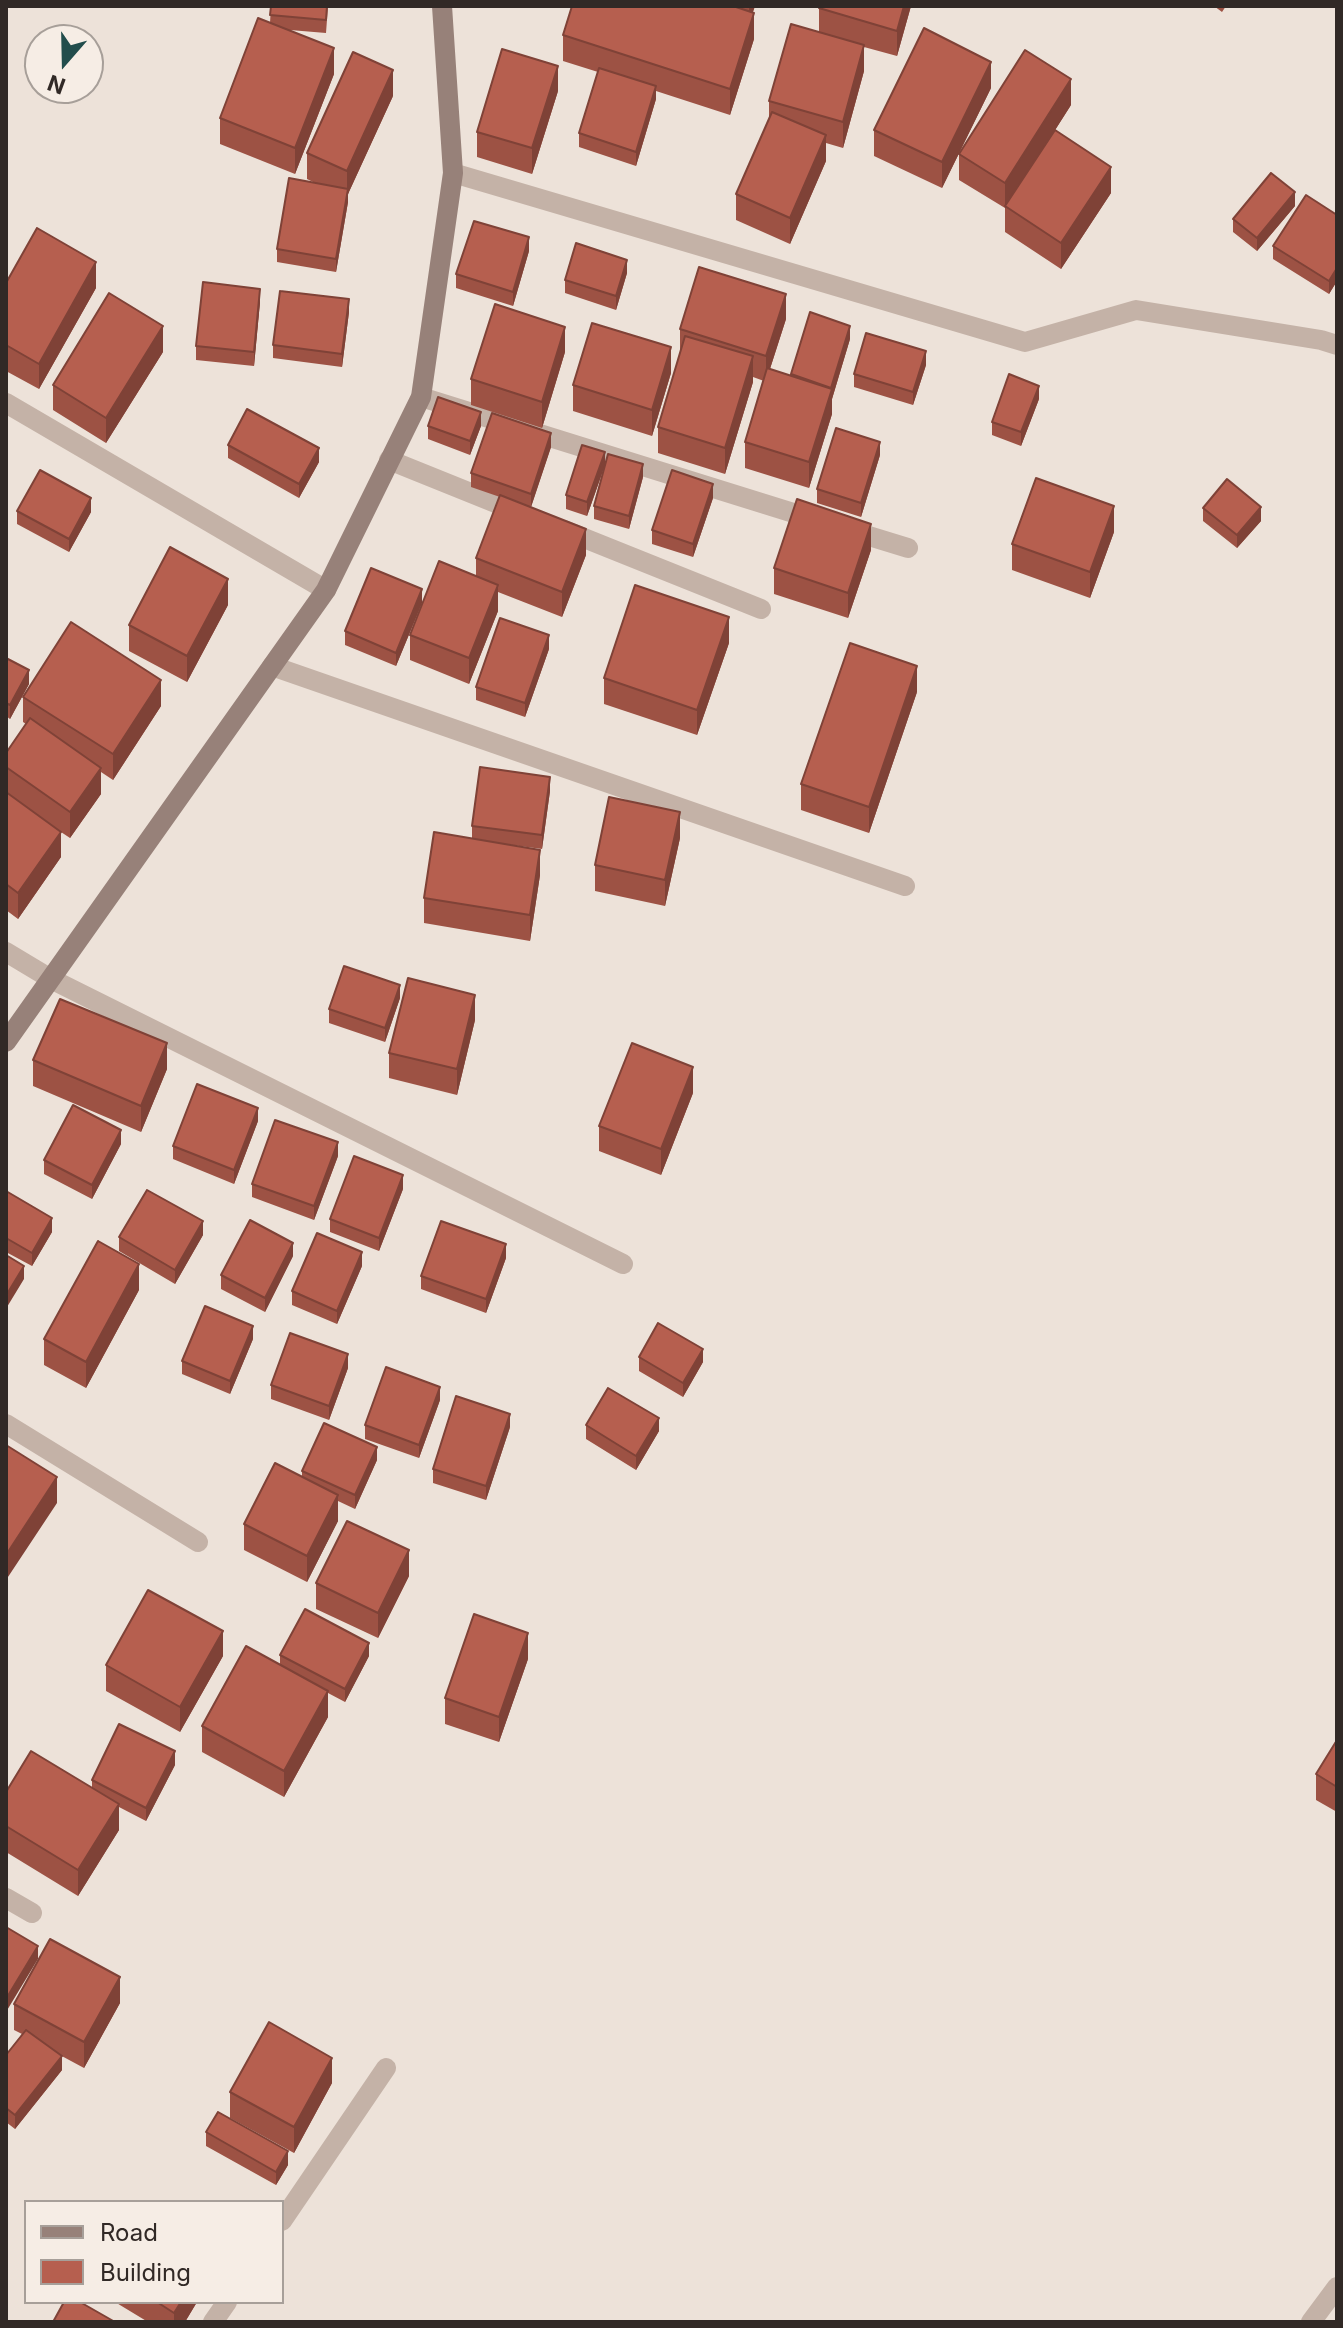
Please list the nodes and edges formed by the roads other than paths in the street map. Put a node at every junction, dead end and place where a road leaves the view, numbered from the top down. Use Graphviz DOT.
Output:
graph roads {
  1 [pos="442,6"];
  2 [pos="453,173"];
  3 [pos="1337,345"];
  4 [pos="421,397"];
  5 [pos="6,403"];
  6 [pos="389,460"];
  7 [pos="908,548"];
  8 [pos="326,590"];
  9 [pos="761,609"];
  10 [pos="272,666"];
  11 [pos="905,886"];
  12 [pos="6,952"];
  13 [pos="51,979"];
  14 [pos="6,1042"];
  15 [pos="623,1264"];
  16 [pos="6,1424"];
  17 [pos="198,1542"];
  18 [pos="6,1898"];
  19 [pos="32,1913"];
  20 [pos="386,2068"];
  21 [pos="284,2218"];
  22 [pos="1337,2287"];
  23 [pos="226,2304"];
  24 [pos="213,2322"];
  25 [pos="1311,2322"];
  1 -- 2 [label="street"];
  2 -- 3 [label="street"];
  2 -- 4 [label="street"];
  4 -- 6 [label="street"];
  4 -- 7 [label="street"];
  5 -- 8 [label="street"];
  6 -- 8 [label="street"];
  6 -- 9 [label="street"];
  8 -- 10 [label="street"];
  10 -- 11 [label="street"];
  10 -- 13 [label="street"];
  12 -- 13 [label="street"];
  13 -- 14 [label="street"];
  13 -- 15 [label="street"];
  16 -- 17 [label="street"];
  18 -- 19 [label="street"];
  20 -- 21 [label="street"];
  22 -- 25 [label="street"];
  23 -- 24 [label="street"];
}
